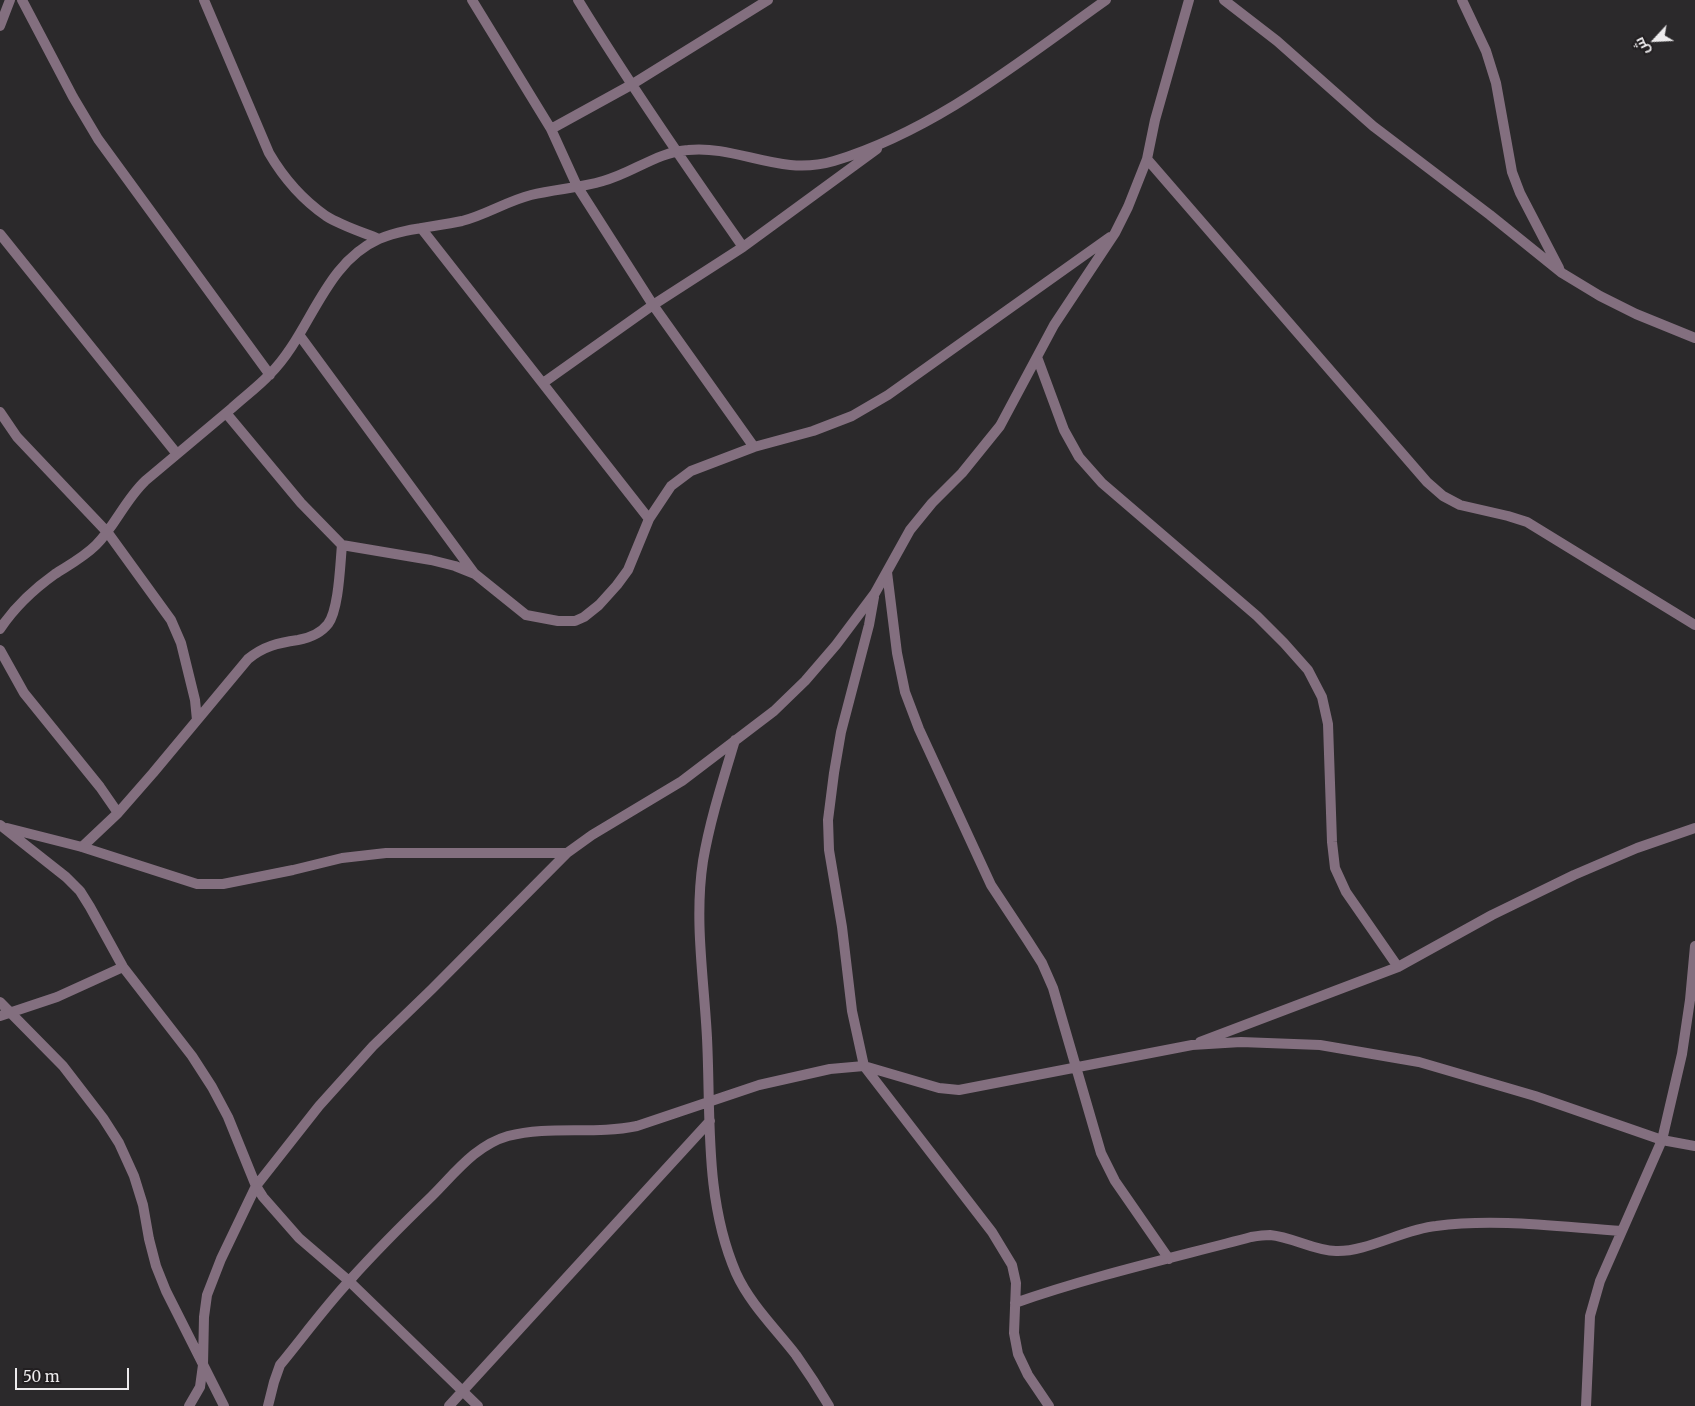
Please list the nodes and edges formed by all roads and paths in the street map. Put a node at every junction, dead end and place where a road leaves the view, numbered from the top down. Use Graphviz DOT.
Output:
graph roads {
  1 [pos="10,0"];
  2 [pos="22,0"];
  3 [pos="204,0"];
  4 [pos="472,0"];
  5 [pos="578,0"];
  6 [pos="768,0"];
  7 [pos="1106,0"];
  8 [pos="1189,0"];
  9 [pos="1224,0"];
  10 [pos="1462,0"];
  11 [pos="0,26"];
  12 [pos="630,85"];
  13 [pos="551,129"];
  14 [pos="886,142"];
  15 [pos="675,152"];
  16 [pos="1146,159"];
  17 [pos="577,186"];
  18 [pos="421,228"];
  19 [pos="1115,233"];
  20 [pos="0,234"];
  21 [pos="379,239"];
  22 [pos="743,247"];
  23 [pos="1562,273"];
  24 [pos="653,304"];
  25 [pos="300,336"];
  26 [pos="1695,338"];
  27 [pos="1037,357"];
  28 [pos="270,375"];
  29 [pos="542,383"];
  30 [pos="0,412"];
  31 [pos="226,413"];
  32 [pos="754,447"];
  33 [pos="177,454"];
  34 [pos="649,519"];
  35 [pos="108,533"];
  36 [pos="342,545"];
  37 [pos="887,572"];
  38 [pos="475,574"];
  39 [pos="875,593"];
  40 [pos="1695,625"];
  41 [pos="0,629"];
  42 [pos="0,650"];
  43 [pos="197,720"];
  44 [pos="735,740"];
  45 [pos="118,812"];
  46 [pos="1,826"];
  47 [pos="1695,828"];
  48 [pos="82,847"];
  49 [pos="567,853"];
  50 [pos="1695,946"];
  51 [pos="123,967"];
  52 [pos="1398,967"];
  53 [pos="0,1002"];
  54 [pos="5,1014"];
  55 [pos="1192,1044"];
  56 [pos="864,1066"];
  57 [pos="1075,1067"];
  58 [pos="708,1102"];
  59 [pos="710,1122"];
  60 [pos="1662,1140"];
  61 [pos="1695,1146"];
  62 [pos="256,1186"];
  63 [pos="1622,1231"];
  64 [pos="1169,1259"];
  65 [pos="349,1281"];
  66 [pos="1015,1303"];
  67 [pos="203,1365"];
  68 [pos="464,1390"];
  69 [pos="189,1406"];
  70 [pos="224,1406"];
  71 [pos="268,1406"];
  72 [pos="449,1406"];
  73 [pos="478,1406"];
  74 [pos="829,1406"];
  75 [pos="1050,1406"];
  76 [pos="1586,1406"];
  1 -- 11 [label="street"];
  2 -- 28 [label="street"];
  3 -- 21 [label="street"];
  4 -- 13 [label="street"];
  5 -- 12 [label="street"];
  6 -- 12 [label="street"];
  7 -- 14 [label="street"];
  8 -- 16 [label="street"];
  9 -- 23 [label="street"];
  10 -- 23 [label="street"];
  12 -- 13 [label="street"];
  12 -- 15 [label="street"];
  13 -- 17 [label="street"];
  14 -- 15 [label="street"];
  14 -- 22 [label="street"];
  15 -- 17 [label="street"];
  15 -- 22 [label="street"];
  16 -- 19 [label="street"];
  16 -- 40 [label="street"];
  17 -- 18 [label="street"];
  17 -- 24 [label="street"];
  18 -- 21 [label="street"];
  18 -- 29 [label="street"];
  19 -- 27 [label="street"];
  19 -- 32 [label="street"];
  20 -- 33 [label="street"];
  21 -- 25 [label="street"];
  22 -- 24 [label="street"];
  23 -- 26 [label="street"];
  24 -- 29 [label="street"];
  24 -- 32 [label="street"];
  25 -- 28 [label="street"];
  25 -- 38 [label="street"];
  27 -- 37 [label="street"];
  27 -- 52 [label="street"];
  28 -- 31 [label="street"];
  29 -- 34 [label="street"];
  30 -- 35 [label="street"];
  31 -- 33 [label="street"];
  31 -- 36 [label="street"];
  32 -- 34 [label="street"];
  33 -- 35 [label="street"];
  34 -- 38 [label="street"];
  35 -- 41 [label="street"];
  35 -- 43 [label="street"];
  36 -- 38 [label="street"];
  36 -- 43 [label="street"];
  37 -- 39 [label="street"];
  37 -- 57 [label="street"];
  39 -- 44 [label="street"];
  39 -- 56 [label="street"];
  42 -- 45 [label="street"];
  43 -- 45 [label="street"];
  44 -- 49 [label="street"];
  44 -- 58 [label="street"];
  45 -- 48 [label="street"];
  46 -- 48 [label="street"];
  46 -- 51 [label="street"];
  47 -- 52 [label="street"];
  48 -- 49 [label="street"];
  49 -- 62 [label="street"];
  50 -- 60 [label="street"];
  51 -- 54 [label="street"];
  51 -- 62 [label="street"];
  52 -- 55 [label="street"];
  53 -- 54 [label="street"];
  54 -- 67 [label="street"];
  55 -- 57 [label="street"];
  55 -- 60 [label="street"];
  56 -- 57 [label="street"];
  56 -- 58 [label="street"];
  56 -- 66 [label="street"];
  57 -- 64 [label="street"];
  58 -- 59 [label="street"];
  58 -- 65 [label="street"];
  59 -- 68 [label="street"];
  59 -- 74 [label="street"];
  60 -- 61 [label="street"];
  60 -- 63 [label="street"];
  62 -- 65 [label="street"];
  62 -- 67 [label="street"];
  63 -- 64 [label="street"];
  63 -- 76 [label="street"];
  64 -- 66 [label="street"];
  65 -- 68 [label="street"];
  65 -- 71 [label="street"];
  66 -- 75 [label="street"];
  67 -- 69 [label="street"];
  67 -- 70 [label="street"];
  68 -- 72 [label="street"];
  68 -- 73 [label="street"];
}
